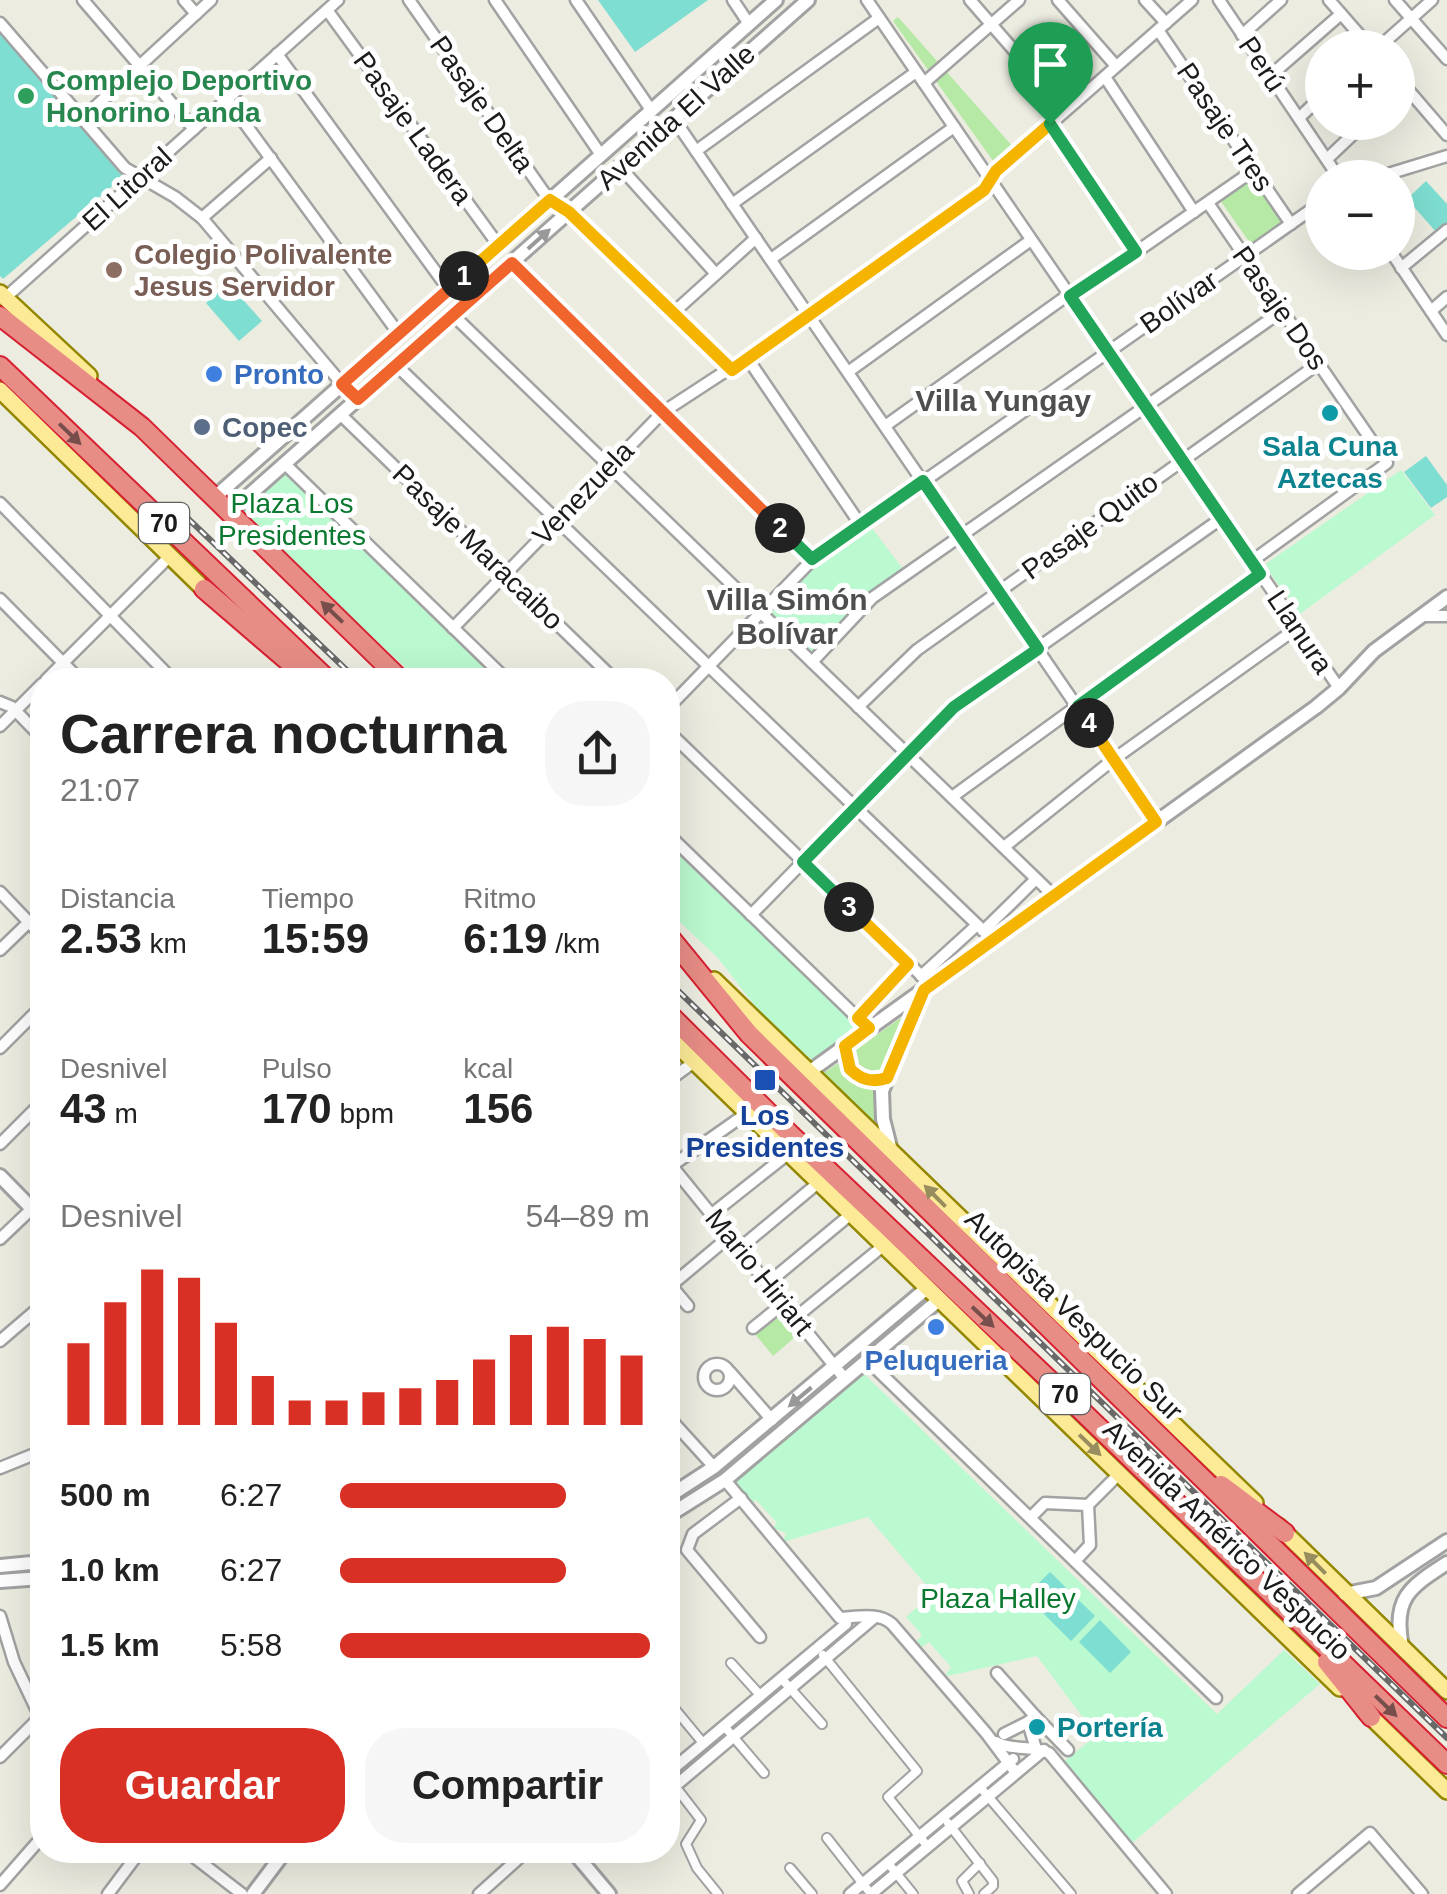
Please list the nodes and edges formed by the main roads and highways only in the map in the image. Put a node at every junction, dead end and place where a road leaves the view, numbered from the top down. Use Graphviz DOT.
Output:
graph roads {
  1 [pos="2,302"];
  2 [pos="0,366"];
  3 [pos="0,390"];
  4 [pos="204,589"];
  5 [pos="286,668"];
  6 [pos="296,668"];
  7 [pos="315,668"];
  8 [pos="389,668"];
  9 [pos="680,947"];
  10 [pos="680,949"];
  11 [pos="680,1024"];
  12 [pos="680,1048"];
  13 [pos="1166,1445"];
  14 [pos="1285,1532"];
  15 [pos="1291,1614"];
  16 [pos="1447,1691"];
  17 [pos="1372,1717"];
  18 [pos="1447,1718"];
  19 [pos="1447,1764"];
  20 [pos="1447,1790"];
  8 -- 1 [label="highway, 70, one-way"];
  2 -- 7 [label="highway, 70, one-way"];
  3 -- 4 [label="main road"];
  4 -- 5 [label="main road"];
  4 -- 6 [label="highway"];
  14 -- 9 [label="main road, Avenida Américo Vespucio, one-way"];
  10 -- 13 [label="highway, Autopista Vespucio Sur / 70"];
  11 -- 15 [label="highway, 70, one-way"];
  12 -- 17 [label="main road, Avenida Américo Vespucio, one-way"];
  13 -- 14 [label="highway"];
  13 -- 18 [label="highway, Autopista Vespucio Sur / 70"];
  16 -- 14 [label="main road, Avenida Américo Vespucio, one-way"];
  15 -- 17 [label="highway"];
  15 -- 19 [label="highway, 70, one-way"];
  17 -- 20 [label="main road, Avenida Américo Vespucio"];
}
